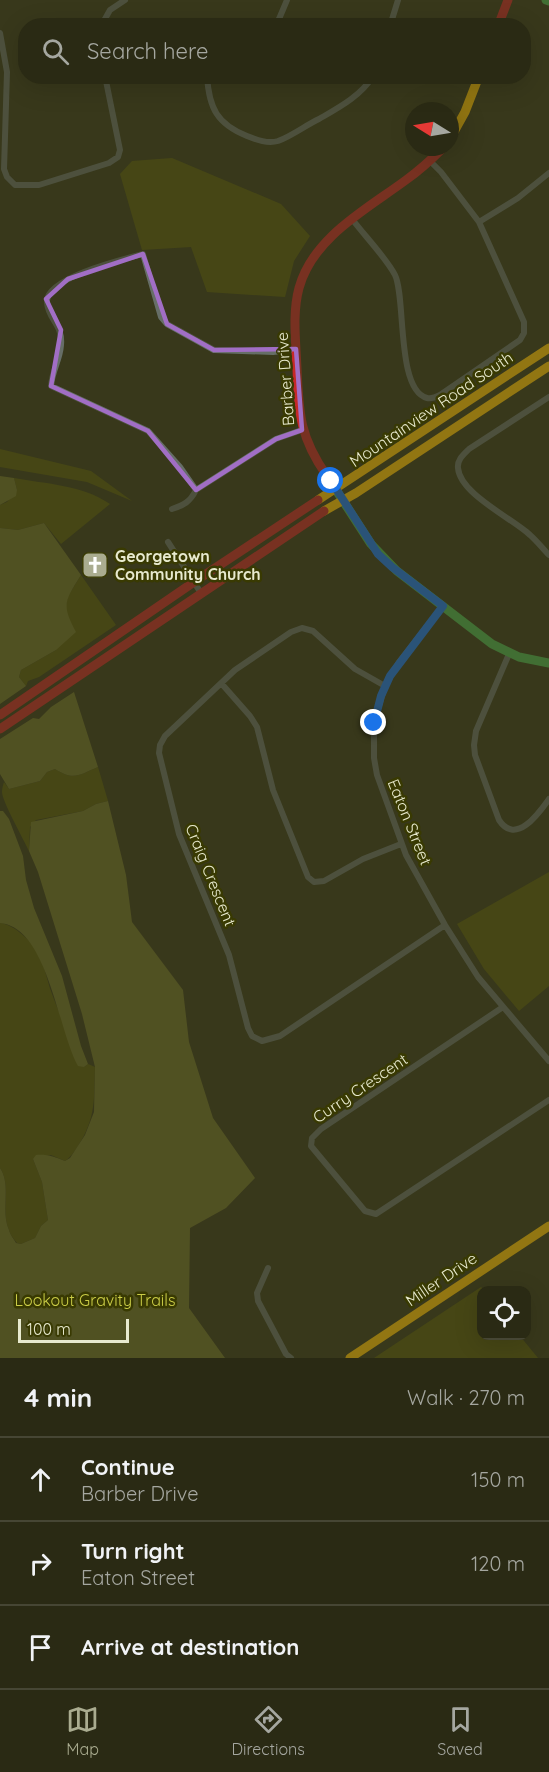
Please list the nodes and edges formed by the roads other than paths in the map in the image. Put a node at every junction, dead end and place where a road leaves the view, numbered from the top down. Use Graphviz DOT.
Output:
graph roads {
  1 [pos="125,0"];
  2 [pos="286,0"];
  3 [pos="398,0"];
  4 [pos="508,0"];
  5 [pos="106,18"];
  6 [pos="279,18"];
  7 [pos="392,18"];
  8 [pos="501,18"];
  9 [pos="0,33"];
  10 [pos="107,84"];
  11 [pos="208,84"];
  12 [pos="368,84"];
  13 [pos="476,84"];
  14 [pos="459,123"];
  15 [pos="436,156"];
  16 [pos="430,162"];
  17 [pos="549,173"];
  18 [pos="352,219"];
  19 [pos="478,222"];
  20 [pos="549,348"];
  21 [pos="296,349"];
  22 [pos="549,366"];
  23 [pos="549,397"];
  24 [pos="302,430"];
  25 [pos="337,489"];
  26 [pos="196,490"];
  27 [pos="344,500"];
  28 [pos="172,508"];
  29 [pos="168,542"];
  30 [pos="549,555"];
  31 [pos="194,582"];
  32 [pos="201,593"];
  33 [pos="443,606"];
  34 [pos="509,654"];
  35 [pos="549,663"];
  36 [pos="221,683"];
  37 [pos="385,686"];
  38 [pos="0,715"];
  39 [pos="0,729"];
  40 [pos="549,799"];
  41 [pos="401,844"];
  42 [pos="446,925"];
  43 [pos="504,1007"];
  44 [pos="549,1061"];
  45 [pos="549,1100"];
  46 [pos="549,1226"];
  47 [pos="268,1268"];
  48 [pos="291,1358"];
  49 [pos="350,1358"];
  1 -- 5 [label="street"];
  2 -- 6 [label="street"];
  3 -- 7 [label="street"];
  4 -- 8 [label="main road"];
  9 -- 10 [label="street"];
  11 -- 12 [label="street"];
  13 -- 14 [label="main road"];
  15 -- 16 [label="main road, Barber Drive"];
  16 -- 18 [label="main road, Barber Drive"];
  16 -- 19 [label="street"];
  17 -- 19 [label="street"];
  18 -- 19 [label="street"];
  18 -- 21 [label="main road, Barber Drive"];
  20 -- 25 [label="main road, Mountainview Road South"];
  21 -- 24 [label="main road, Barber Drive"];
  21 -- 26 [label="street"];
  22 -- 27 [label="main road, Mountainview Road South"];
  23 -- 30 [label="street"];
  24 -- 25 [label="main road, Barber Drive"];
  24 -- 26 [label="street"];
  25 -- 27 [label="main road, Barber Drive"];
  25 -- 31 [label="main road, Mountainview Road South"];
  26 -- 28 [label="street"];
  27 -- 32 [label="main road, Mountainview Road South"];
  27 -- 33 [label="main road, Barber Drive"];
  29 -- 31 [label="street"];
  31 -- 32 [label="street"];
  31 -- 38 [label="main road, Mountainview Road South"];
  32 -- 39 [label="main road, Mountainview Road South"];
  33 -- 34 [label="main road, Barber Drive"];
  33 -- 37 [label="street, Eaton Street"];
  34 -- 35 [label="main road, Barber Drive"];
  34 -- 40 [label="street"];
  36 -- 37 [label="street, Craig Crescent"];
  36 -- 41 [label="street"];
  36 -- 42 [label="street, Craig Crescent"];
  37 -- 41 [label="street, Eaton Street"];
  41 -- 42 [label="street, Eaton Street"];
  42 -- 43 [label="street, Eaton Street"];
  43 -- 44 [label="street, Eaton Street"];
  43 -- 45 [label="street, Curry Crescent"];
  46 -- 49 [label="main road, Miller Drive"];
  47 -- 48 [label="street"];
}
